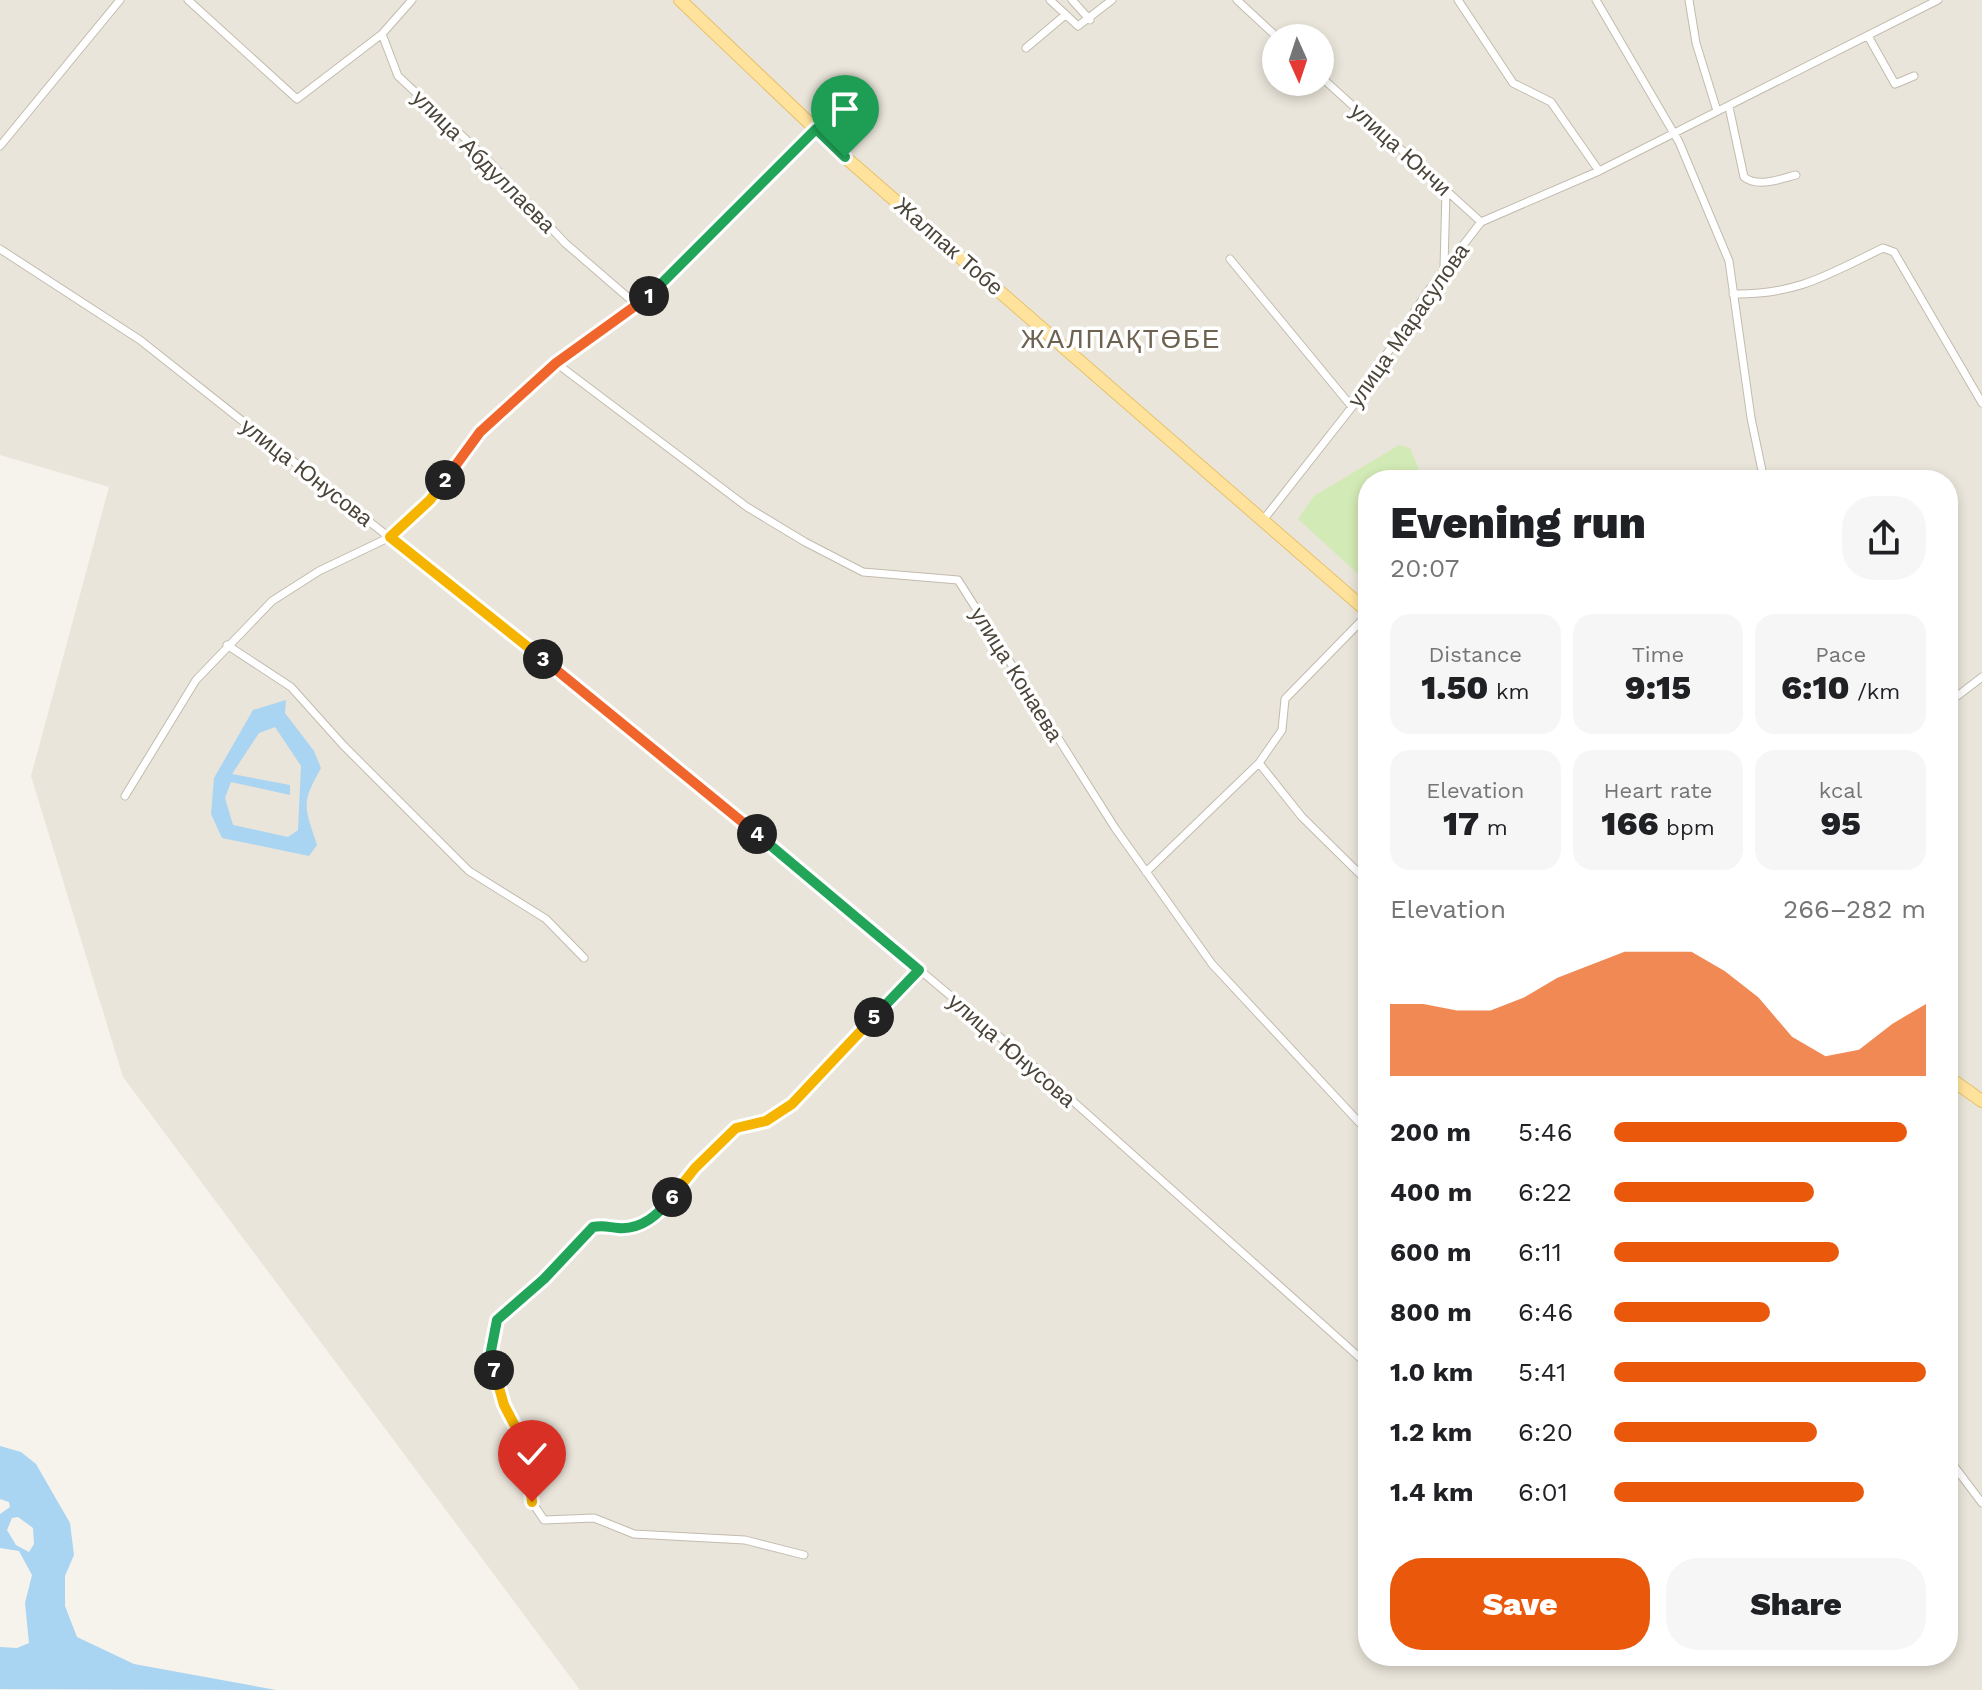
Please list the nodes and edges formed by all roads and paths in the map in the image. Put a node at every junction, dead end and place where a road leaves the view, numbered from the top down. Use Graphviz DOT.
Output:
graph roads {
  1 [pos="120,0"];
  2 [pos="188,0"];
  3 [pos="412,0"];
  4 [pos="680,0"];
  5 [pos="1050,0"];
  6 [pos="1072,0"];
  7 [pos="1112,0"];
  8 [pos="1237,0"];
  9 [pos="1458,0"];
  10 [pos="1596,0"];
  11 [pos="1689,0"];
  12 [pos="1938,0"];
  13 [pos="1064,16"];
  14 [pos="1090,20"];
  15 [pos="1263,24"];
  16 [pos="382,34"];
  17 [pos="1868,36"];
  18 [pos="1026,48"];
  19 [pos="1914,76"];
  20 [pos="1334,89"];
  21 [pos="1729,107"];
  22 [pos="1717,111"];
  23 [pos="816,129"];
  24 [pos="1674,134"];
  25 [pos="0,146"];
  26 [pos="1599,171"];
  27 [pos="1796,175"];
  28 [pos="1446,190"];
  29 [pos="1481,222"];
  30 [pos="0,249"];
  31 [pos="1230,259"];
  32 [pos="1444,269"];
  33 [pos="1733,294"];
  34 [pos="638,306"];
  35 [pos="556,363"];
  36 [pos="1982,403"];
  37 [pos="1352,407"];
  38 [pos="1762,470"];
  39 [pos="1264,519"];
  40 [pos="390,537"];
  41 [pos="1358,604"];
  42 [pos="1358,623"];
  43 [pos="227,645"];
  44 [pos="1982,677"];
  45 [pos="1958,695"];
  46 [pos="1259,763"];
  47 [pos="125,796"];
  48 [pos="1146,872"];
  49 [pos="1358,872"];
  50 [pos="584,958"];
  51 [pos="919,970"];
  52 [pos="1958,1084"];
  53 [pos="1982,1101"];
  54 [pos="1358,1121"];
  55 [pos="1358,1356"];
  56 [pos="1959,1473"];
  57 [pos="1982,1503"];
  58 [pos="804,1555"];
  1 -- 25 [label="street"];
  2 -- 16 [label="street"];
  3 -- 16 [label="street"];
  4 -- 23 [label="main road, Жалпак Тобе"];
  5 -- 13 [label="street"];
  6 -- 14 [label="street"];
  7 -- 14 [label="street"];
  8 -- 15 [label="street"];
  9 -- 26 [label="street"];
  10 -- 24 [label="street"];
  11 -- 22 [label="street"];
  12 -- 17 [label="street, улица Марасулова"];
  13 -- 14 [label="street"];
  13 -- 18 [label="street"];
  16 -- 34 [label="street, улица Абдуллаева"];
  17 -- 19 [label="street"];
  17 -- 21 [label="street, улица Марасулова"];
  20 -- 28 [label="street, улица Юнчи"];
  21 -- 22 [label="street, улица Марасулова"];
  21 -- 27 [label="street"];
  22 -- 24 [label="street, улица Марасулова"];
  23 -- 34 [label="street"];
  23 -- 39 [label="main road, Жалпак Тобе"];
  24 -- 26 [label="street, улица Марасулова"];
  24 -- 33 [label="street"];
  26 -- 29 [label="street, улица Марасулова"];
  28 -- 29 [label="street, улица Юнчи"];
  28 -- 32 [label="street"];
  29 -- 32 [label="street, улица Марасулова"];
  30 -- 40 [label="street, улица Юнусова"];
  31 -- 37 [label="street"];
  32 -- 37 [label="street, улица Марасулова"];
  33 -- 36 [label="street"];
  33 -- 38 [label="street"];
  34 -- 35 [label="street"];
  35 -- 40 [label="street"];
  35 -- 48 [label="street, улица Конаева"];
  37 -- 39 [label="street, улица Марасулова"];
  39 -- 41 [label="main road, Жалпак Тобе"];
  40 -- 43 [label="street"];
  40 -- 51 [label="street, улица Юнусова"];
  42 -- 46 [label="street"];
  43 -- 47 [label="street"];
  43 -- 50 [label="street"];
  44 -- 45 [label="street"];
  46 -- 48 [label="street"];
  46 -- 49 [label="street"];
  48 -- 54 [label="street, улица Конаева"];
  51 -- 55 [label="street, улица Юнусова"];
  51 -- 58 [label="street"];
  52 -- 53 [label="main road"];
  56 -- 57 [label="street"];
}
